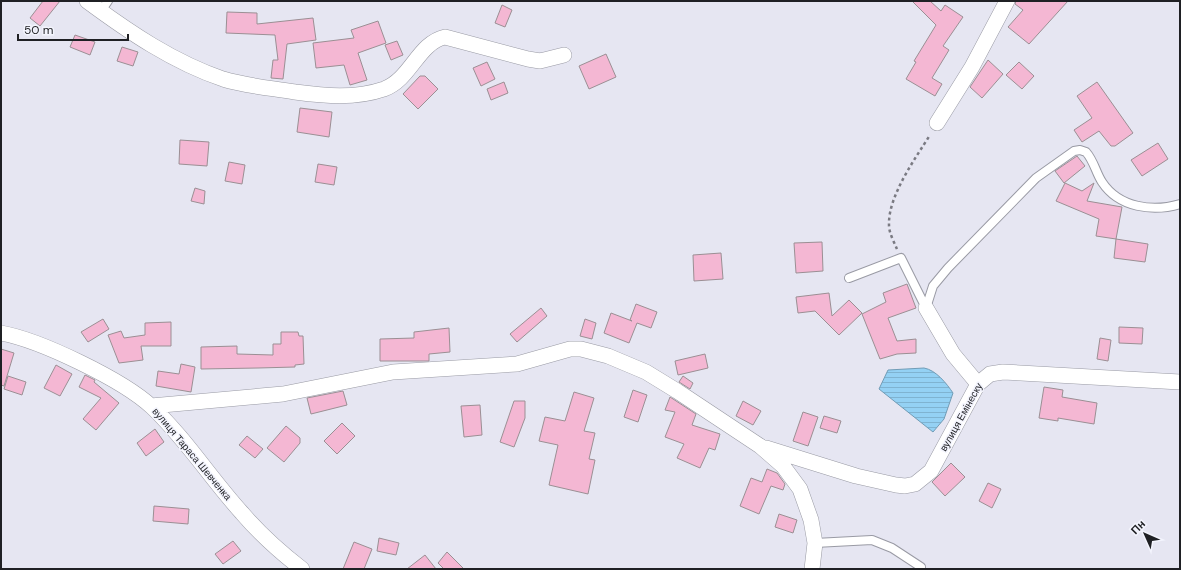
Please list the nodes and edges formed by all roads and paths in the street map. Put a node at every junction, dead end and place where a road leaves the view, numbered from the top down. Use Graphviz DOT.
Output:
graph roads {
  1 [pos="87,1"];
  2 [pos="1007,1"];
  3 [pos="105,6"];
  4 [pos="564,55"];
  5 [pos="937,122"];
  6 [pos="1180,204"];
  7 [pos="901,258"];
  8 [pos="849,278"];
  9 [pos="926,308"];
  10 [pos="1,333"];
  11 [pos="1180,382"];
  12 [pos="978,384"];
  13 [pos="151,406"];
  14 [pos="760,446"];
  15 [pos="815,543"];
  16 [pos="921,567"];
  17 [pos="302,569"];
  18 [pos="812,569"];
  1 -- 3 [label="street"];
  2 -- 5 [label="street"];
  3 -- 4 [label="street"];
  5 -- 7 [label="path"];
  6 -- 9 [label="lane"];
  7 -- 8 [label="lane"];
  7 -- 9 [label="lane"];
  9 -- 12 [label="street"];
  10 -- 13 [label="street, вулиця Тараса Шевченка"];
  11 -- 12 [label="street, вулиця Емінеску"];
  12 -- 14 [label="street, вулиця Емінеску"];
  13 -- 14 [label="street"];
  13 -- 17 [label="street, вулиця Тараса Шевченка"];
  14 -- 15 [label="street"];
  15 -- 16 [label="lane"];
  15 -- 18 [label="street"];
}
